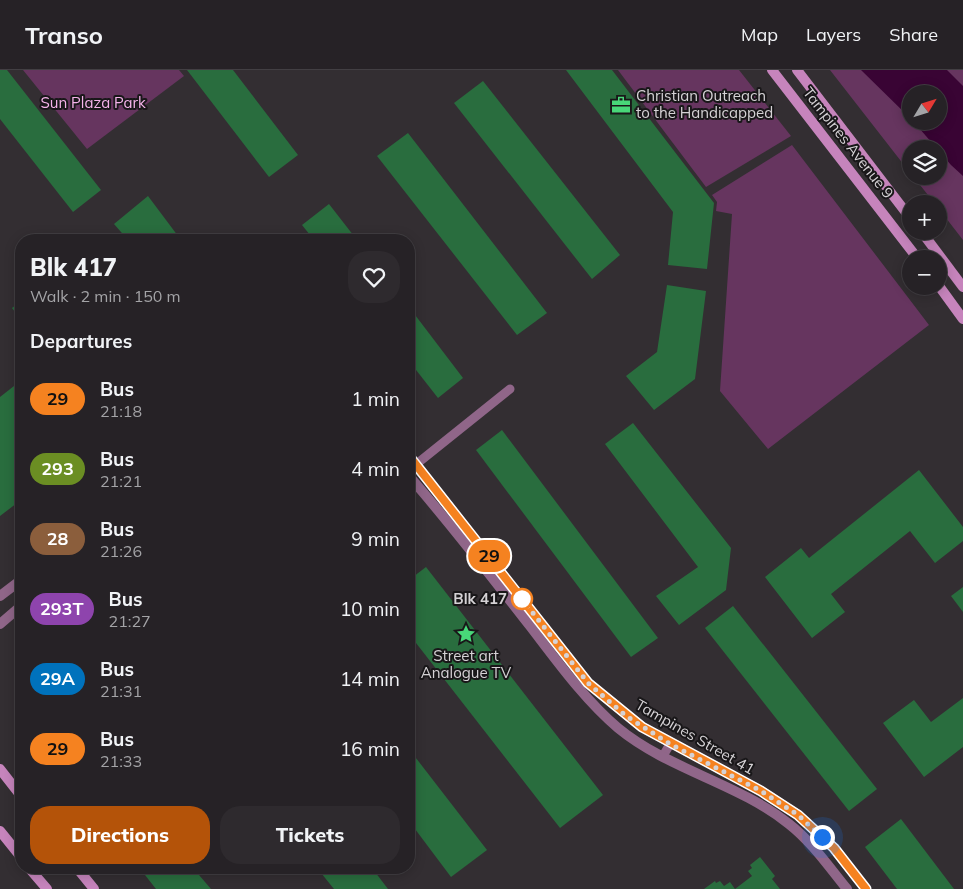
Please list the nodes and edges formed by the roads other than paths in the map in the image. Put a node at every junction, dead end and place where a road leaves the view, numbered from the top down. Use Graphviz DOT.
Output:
graph roads {
  1 [pos="772,70"];
  2 [pos="797,70"];
  3 [pos="902,207"];
  4 [pos="928,240"];
  5 [pos="911,250"];
  6 [pos="963,286"];
  7 [pos="946,295"];
  8 [pos="963,319"];
  9 [pos="510,389"];
  10 [pos="415,460"];
  11 [pos="415,468"];
  12 [pos="415,483"];
  13 [pos="15,585"];
  14 [pos="0,596"];
  15 [pos="15,611"];
  16 [pos="0,624"];
  17 [pos="670,744"];
  18 [pos="663,756"];
  19 [pos="0,769"];
  20 [pos="15,788"];
  21 [pos="761,791"];
  22 [pos="754,801"];
  23 [pos="0,830"];
  24 [pos="15,849"];
  25 [pos="35,874"];
  26 [pos="82,874"];
  27 [pos="46,889"];
  28 [pos="94,889"];
  29 [pos="847,889"];
  30 [pos="866,889"];
  1 -- 5 [label="main road, Tampines Avenue 9"];
  2 -- 3 [label="main road, Tampines Avenue 9"];
  4 -- 6 [label="main road"];
  7 -- 8 [label="main road"];
  9 -- 10 [label="lane"];
  11 -- 17 [label="street, Tampines Street 41"];
  12 -- 18 [label="street, Tampines Street 41"];
  13 -- 14 [label="street"];
  15 -- 16 [label="street"];
  17 -- 18 [label="lane"];
  17 -- 21 [label="street, Tampines Street 41"];
  18 -- 22 [label="street, Tampines Street 41"];
  19 -- 20 [label="main road"];
  21 -- 22 [label="street"];
  21 -- 30 [label="street, Tampines Street 41"];
  22 -- 29 [label="street, Tampines Street 41"];
  23 -- 24 [label="main road"];
  25 -- 27 [label="main road"];
  26 -- 28 [label="main road"];
}
